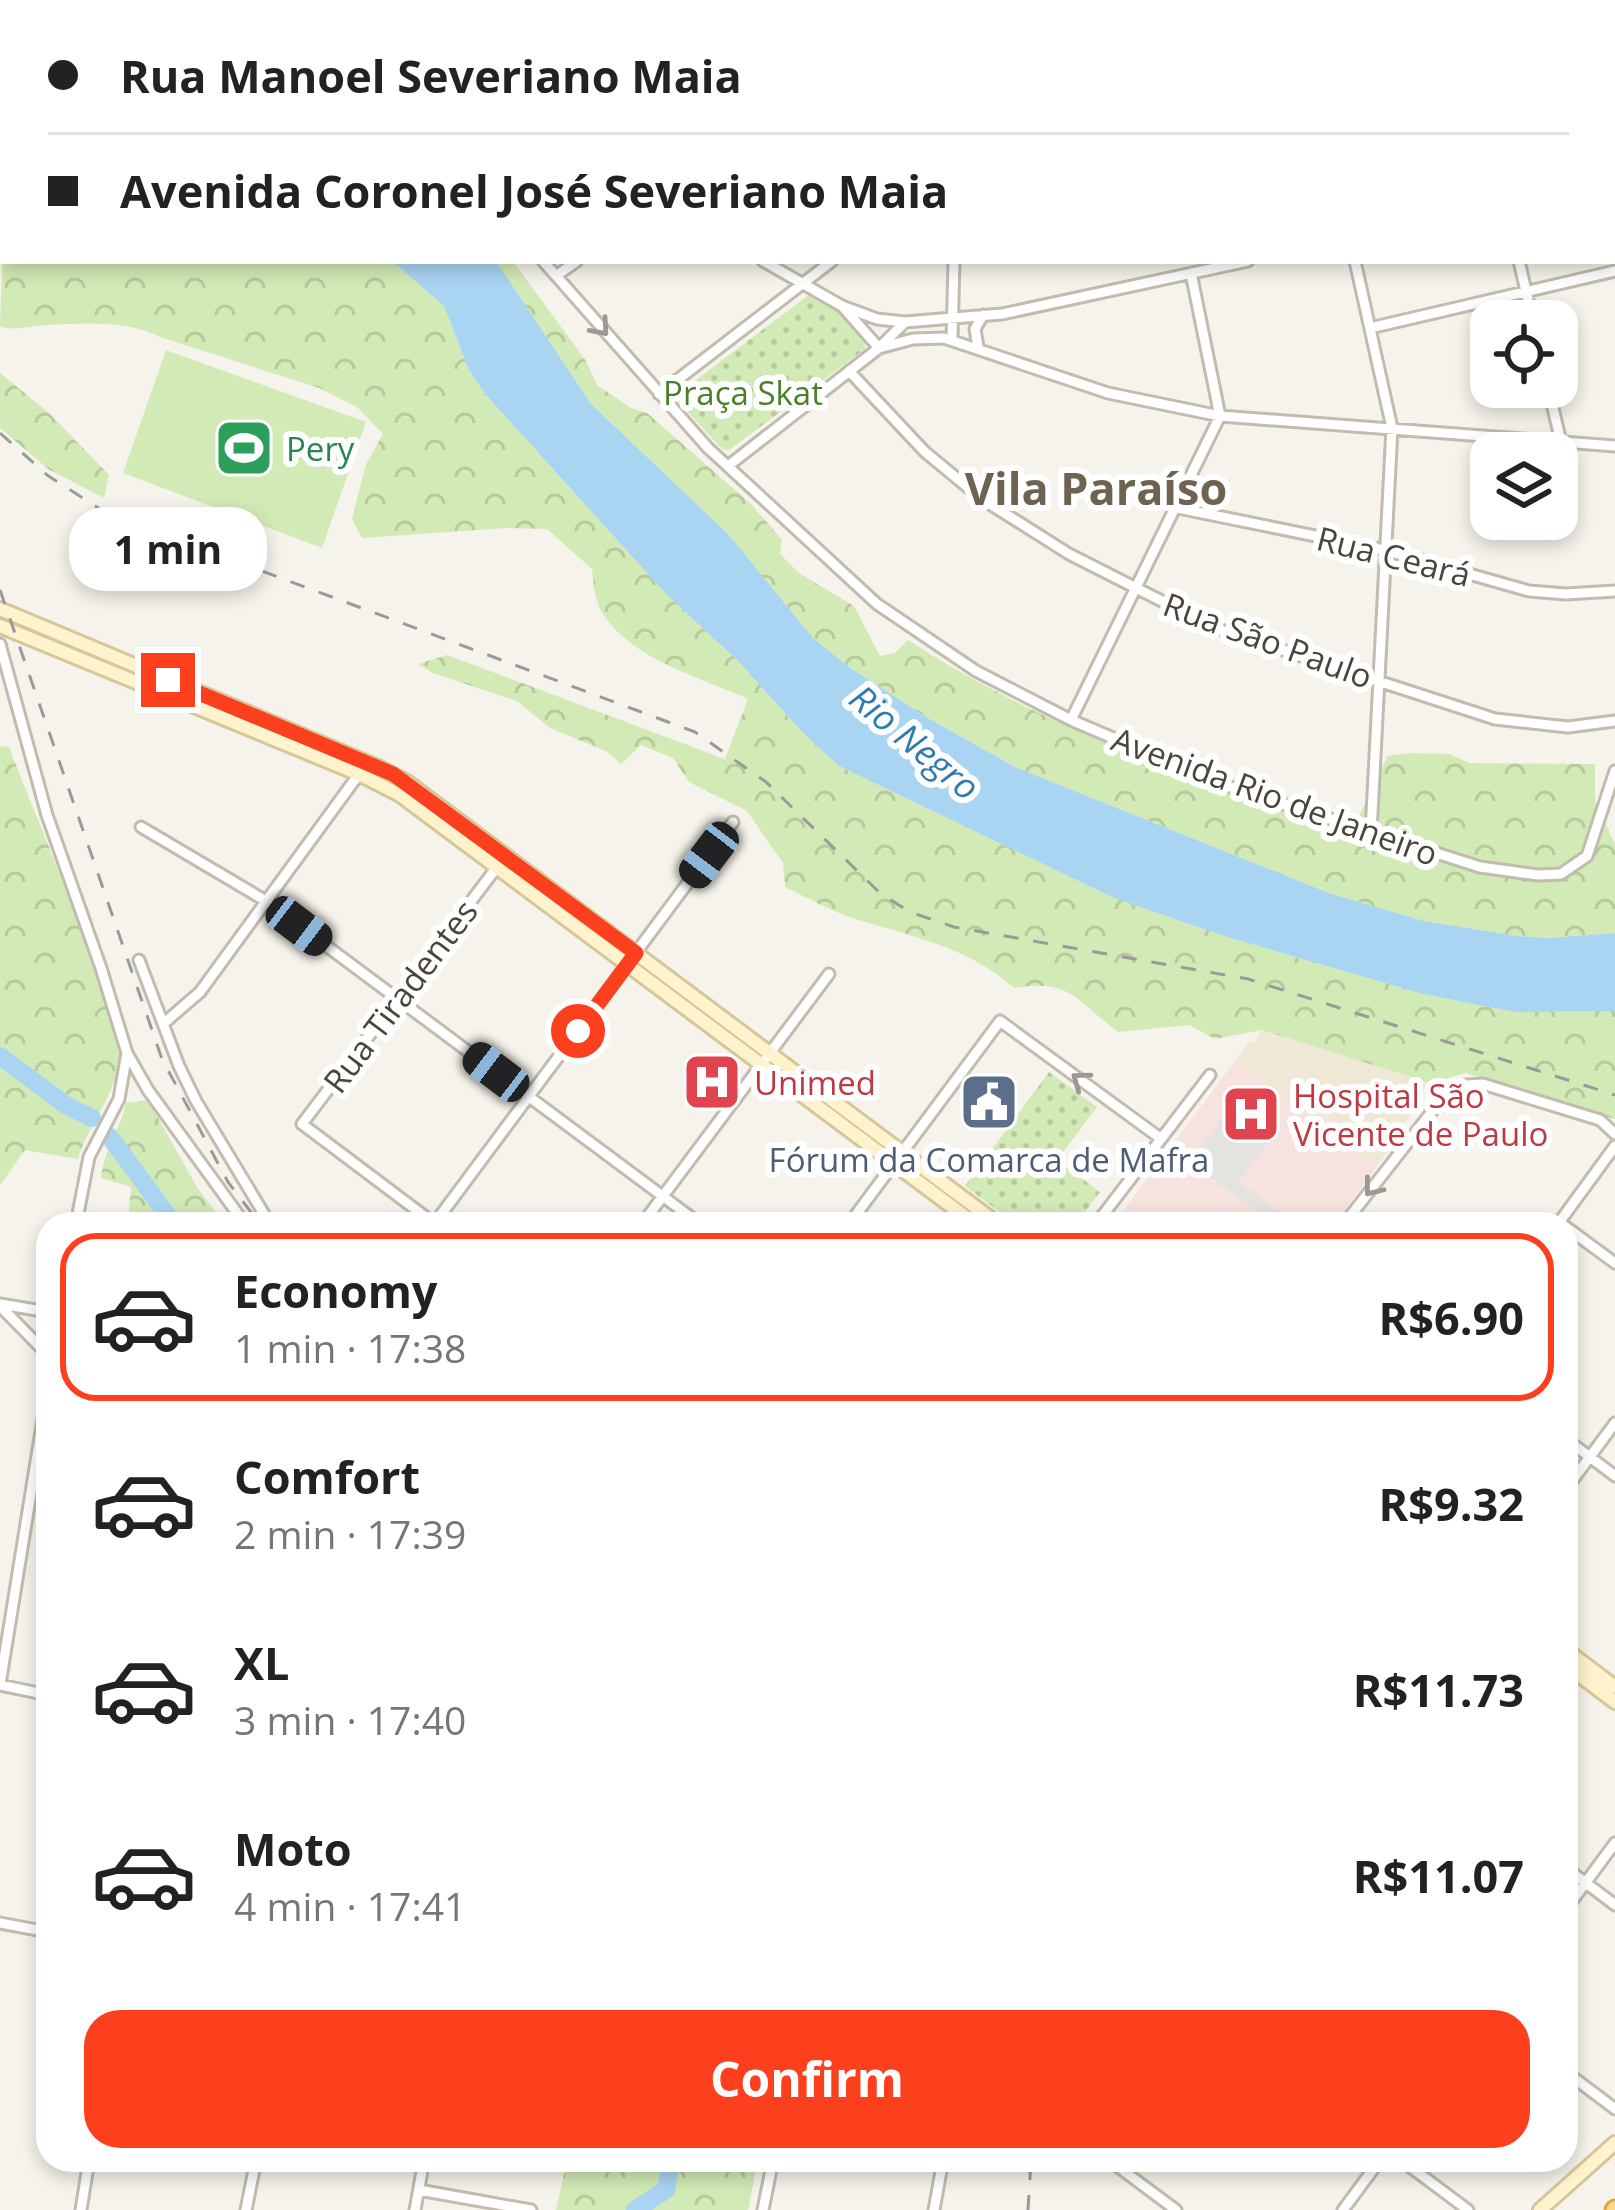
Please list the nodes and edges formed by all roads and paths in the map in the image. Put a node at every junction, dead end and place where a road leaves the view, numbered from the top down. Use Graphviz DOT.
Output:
graph roads {
  1 [pos="546,264"];
  2 [pos="573,264"];
  3 [pos="768,264"];
  4 [pos="828,264"];
  5 [pos="954,264"];
  6 [pos="1234,264"];
  7 [pos="1356,264"];
  8 [pos="1520,264"];
  9 [pos="1615,271"];
  10 [pos="1191,273"];
  11 [pos="556,276"];
  12 [pos="802,284"];
  13 [pos="1526,292"];
  14 [pos="1528,300"];
  15 [pos="842,306"];
  16 [pos="983,315"];
  17 [pos="952,316"];
  18 [pos="905,322"];
  19 [pos="1370,328"];
  20 [pos="952,340"];
  21 [pos="978,347"];
  22 [pos="879,348"];
  23 [pos="849,371"];
  24 [pos="659,394"];
  25 [pos="1220,416"];
  26 [pos="1392,428"];
  27 [pos="1470,434"];
  28 [pos="1578,443"];
  29 [pos="1615,446"];
  30 [pos="728,466"];
  31 [pos="1173,507"];
  32 [pos="1384,550"];
  33 [pos="1135,591"];
  34 [pos="1615,591"];
  35 [pos="0,609"];
  36 [pos="0,626"];
  37 [pos="0,644"];
  38 [pos="1379,681"];
  39 [pos="1071,720"];
  40 [pos="1615,721"];
  41 [pos="1615,771"];
  42 [pos="358,774"];
  43 [pos="734,822"];
  44 [pos="141,827"];
  45 [pos="1371,832"];
  46 [pos="497,867"];
  47 [pos="266,902"];
  48 [pos="632,959"];
  49 [pos="140,960"];
  50 [pos="829,974"];
  51 [pos="397,999"];
  52 [pos="163,1024"];
  53 [pos="127,1053"];
  54 [pos="766,1059"];
  55 [pos="1210,1075"];
  56 [pos="148,1090"];
  57 [pos="529,1097"];
  58 [pos="119,1099"];
  59 [pos="1615,1135"];
  60 [pos="1160,1138"];
  61 [pos="1615,1146"];
  62 [pos="898,1158"];
  63 [pos="663,1197"];
  64 [pos="78,1212"];
  65 [pos="236,1212"];
  66 [pos="263,1212"];
  67 [pos="419,1212"];
  68 [pos="444,1212"];
  69 [pos="651,1212"];
  70 [pos="684,1212"];
  71 [pos="857,1212"];
  72 [pos="961,1212"];
  73 [pos="980,1212"];
  74 [pos="1105,1212"];
  75 [pos="1353,1212"];
  76 [pos="1569,1212"];
  77 [pos="1578,1236"];
  78 [pos="1615,1263"];
  79 [pos="0,1305"];
  80 [pos="36,1310"];
  81 [pos="36,1342"];
  82 [pos="1615,1423"];
  83 [pos="1578,1448"];
  84 [pos="1590,1457"];
  85 [pos="36,1462"];
  86 [pos="1578,1473"];
  87 [pos="1615,1476"];
  88 [pos="1578,1659"];
  89 [pos="1578,1674"];
  90 [pos="0,1684"];
  91 [pos="1615,1687"];
  92 [pos="36,1692"];
  93 [pos="1615,1702"];
  94 [pos="1615,1843"];
  95 [pos="1578,1876"];
  96 [pos="1586,1882"];
  97 [pos="1578,1893"];
  98 [pos="1615,1905"];
  99 [pos="0,1923"];
  100 [pos="36,1930"];
  101 [pos="1578,2081"];
  102 [pos="1615,2108"];
  103 [pos="1615,2144"];
  104 [pos="87,2172"];
  105 [pos="254,2172"];
  106 [pos="422,2172"];
  107 [pos="771,2172"];
  108 [pos="942,2172"];
  109 [pos="1125,2172"];
  110 [pos="1371,2172"];
  111 [pos="1417,2172"];
  112 [pos="418,2190"];
  113 [pos="81,2210"];
  114 [pos="246,2210"];
  115 [pos="415,2210"];
  116 [pos="531,2210"];
  117 [pos="763,2210"];
  118 [pos="934,2210"];
  119 [pos="1175,2210"];
  120 [pos="1342,2210"];
  121 [pos="1468,2210"];
  122 [pos="1540,2210"];
  1 -- 11 [label="street, Avenida Rio de Janeiro"];
  2 -- 11 [label="street"];
  3 -- 12 [label="street"];
  4 -- 12 [label="street"];
  5 -- 17 [label="street"];
  6 -- 10 [label="street"];
  7 -- 19 [label="street"];
  8 -- 13 [label="street"];
  9 -- 13 [label="street"];
  10 -- 16 [label="street"];
  10 -- 25 [label="street"];
  11 -- 24 [label="street, Avenida Rio de Janeiro, one-way"];
  12 -- 15 [label="street"];
  12 -- 24 [label="street"];
  13 -- 14 [label="street"];
  13 -- 19 [label="street"];
  15 -- 18 [label="street"];
  15 -- 22 [label="street"];
  16 -- 17 [label="street"];
  16 -- 21 [label="street"];
  17 -- 18 [label="street"];
  17 -- 20 [label="street"];
  18 -- 22 [label="street"];
  19 -- 26 [label="street"];
  20 -- 21 [label="street"];
  20 -- 22 [label="street"];
  21 -- 25 [label="street"];
  22 -- 23 [label="street"];
  23 -- 30 [label="street"];
  23 -- 33 [label="street, Rua São Paulo"];
  24 -- 30 [label="street, Avenida Rio de Janeiro"];
  25 -- 26 [label="street"];
  25 -- 31 [label="street"];
  26 -- 27 [label="street"];
  26 -- 32 [label="street"];
  28 -- 29 [label="street"];
  30 -- 39 [label="street, Avenida Rio de Janeiro"];
  31 -- 32 [label="street, Rua Ceará"];
  31 -- 33 [label="street"];
  32 -- 34 [label="street, Rua Ceará"];
  32 -- 38 [label="street"];
  33 -- 38 [label="street, Rua São Paulo"];
  33 -- 39 [label="street"];
  35 -- 48 [label="main road"];
  36 -- 42 [label="main road"];
  37 -- 53 [label="street"];
  38 -- 40 [label="street, Rua São Paulo"];
  38 -- 45 [label="street"];
  39 -- 45 [label="street, Avenida Rio de Janeiro"];
  41 -- 45 [label="street, Avenida Rio de Janeiro"];
  42 -- 46 [label="main road"];
  42 -- 47 [label="street"];
  43 -- 48 [label="street"];
  44 -- 47 [label="street"];
  46 -- 48 [label="main road"];
  46 -- 51 [label="street, Rua Tiradentes"];
  47 -- 51 [label="street"];
  47 -- 52 [label="street"];
  48 -- 54 [label="main road"];
  48 -- 57 [label="street"];
  49 -- 52 [label="street"];
  50 -- 54 [label="street"];
  51 -- 57 [label="street"];
  51 -- 67 [label="street, Rua Tiradentes"];
  52 -- 66 [label="street"];
  53 -- 56 [label="street"];
  53 -- 58 [label="street"];
  54 -- 62 [label="main road"];
  54 -- 63 [label="street"];
  55 -- 60 [label="street"];
  56 -- 58 [label="street"];
  56 -- 65 [label="street"];
  57 -- 63 [label="street"];
  57 -- 68 [label="street"];
  58 -- 64 [label="street"];
  59 -- 75 [label="street, one-way"];
  60 -- 62 [label="street, one-way"];
  60 -- 74 [label="street"];
  61 -- 76 [label="street"];
  62 -- 71 [label="street"];
  62 -- 72 [label="main road"];
  62 -- 73 [label="main road"];
  63 -- 69 [label="street"];
  63 -- 70 [label="street"];
  77 -- 78 [label="street"];
  79 -- 80 [label="street"];
  79 -- 81 [label="street"];
  82 -- 84 [label="street"];
  83 -- 84 [label="street"];
  84 -- 86 [label="street"];
  84 -- 87 [label="street"];
  85 -- 90 [label="street"];
  88 -- 91 [label="main road"];
  89 -- 93 [label="main road"];
  90 -- 92 [label="street"];
  94 -- 96 [label="street"];
  95 -- 96 [label="street"];
  96 -- 97 [label="street"];
  96 -- 98 [label="street"];
  99 -- 100 [label="street"];
  101 -- 102 [label="street"];
  103 -- 122 [label="main road"];
  104 -- 113 [label="street"];
  105 -- 114 [label="street"];
  106 -- 112 [label="street"];
  107 -- 117 [label="street"];
  108 -- 118 [label="street"];
  109 -- 119 [label="street"];
  110 -- 120 [label="street"];
  111 -- 121 [label="street"];
  112 -- 115 [label="street"];
  112 -- 116 [label="street"];
}
